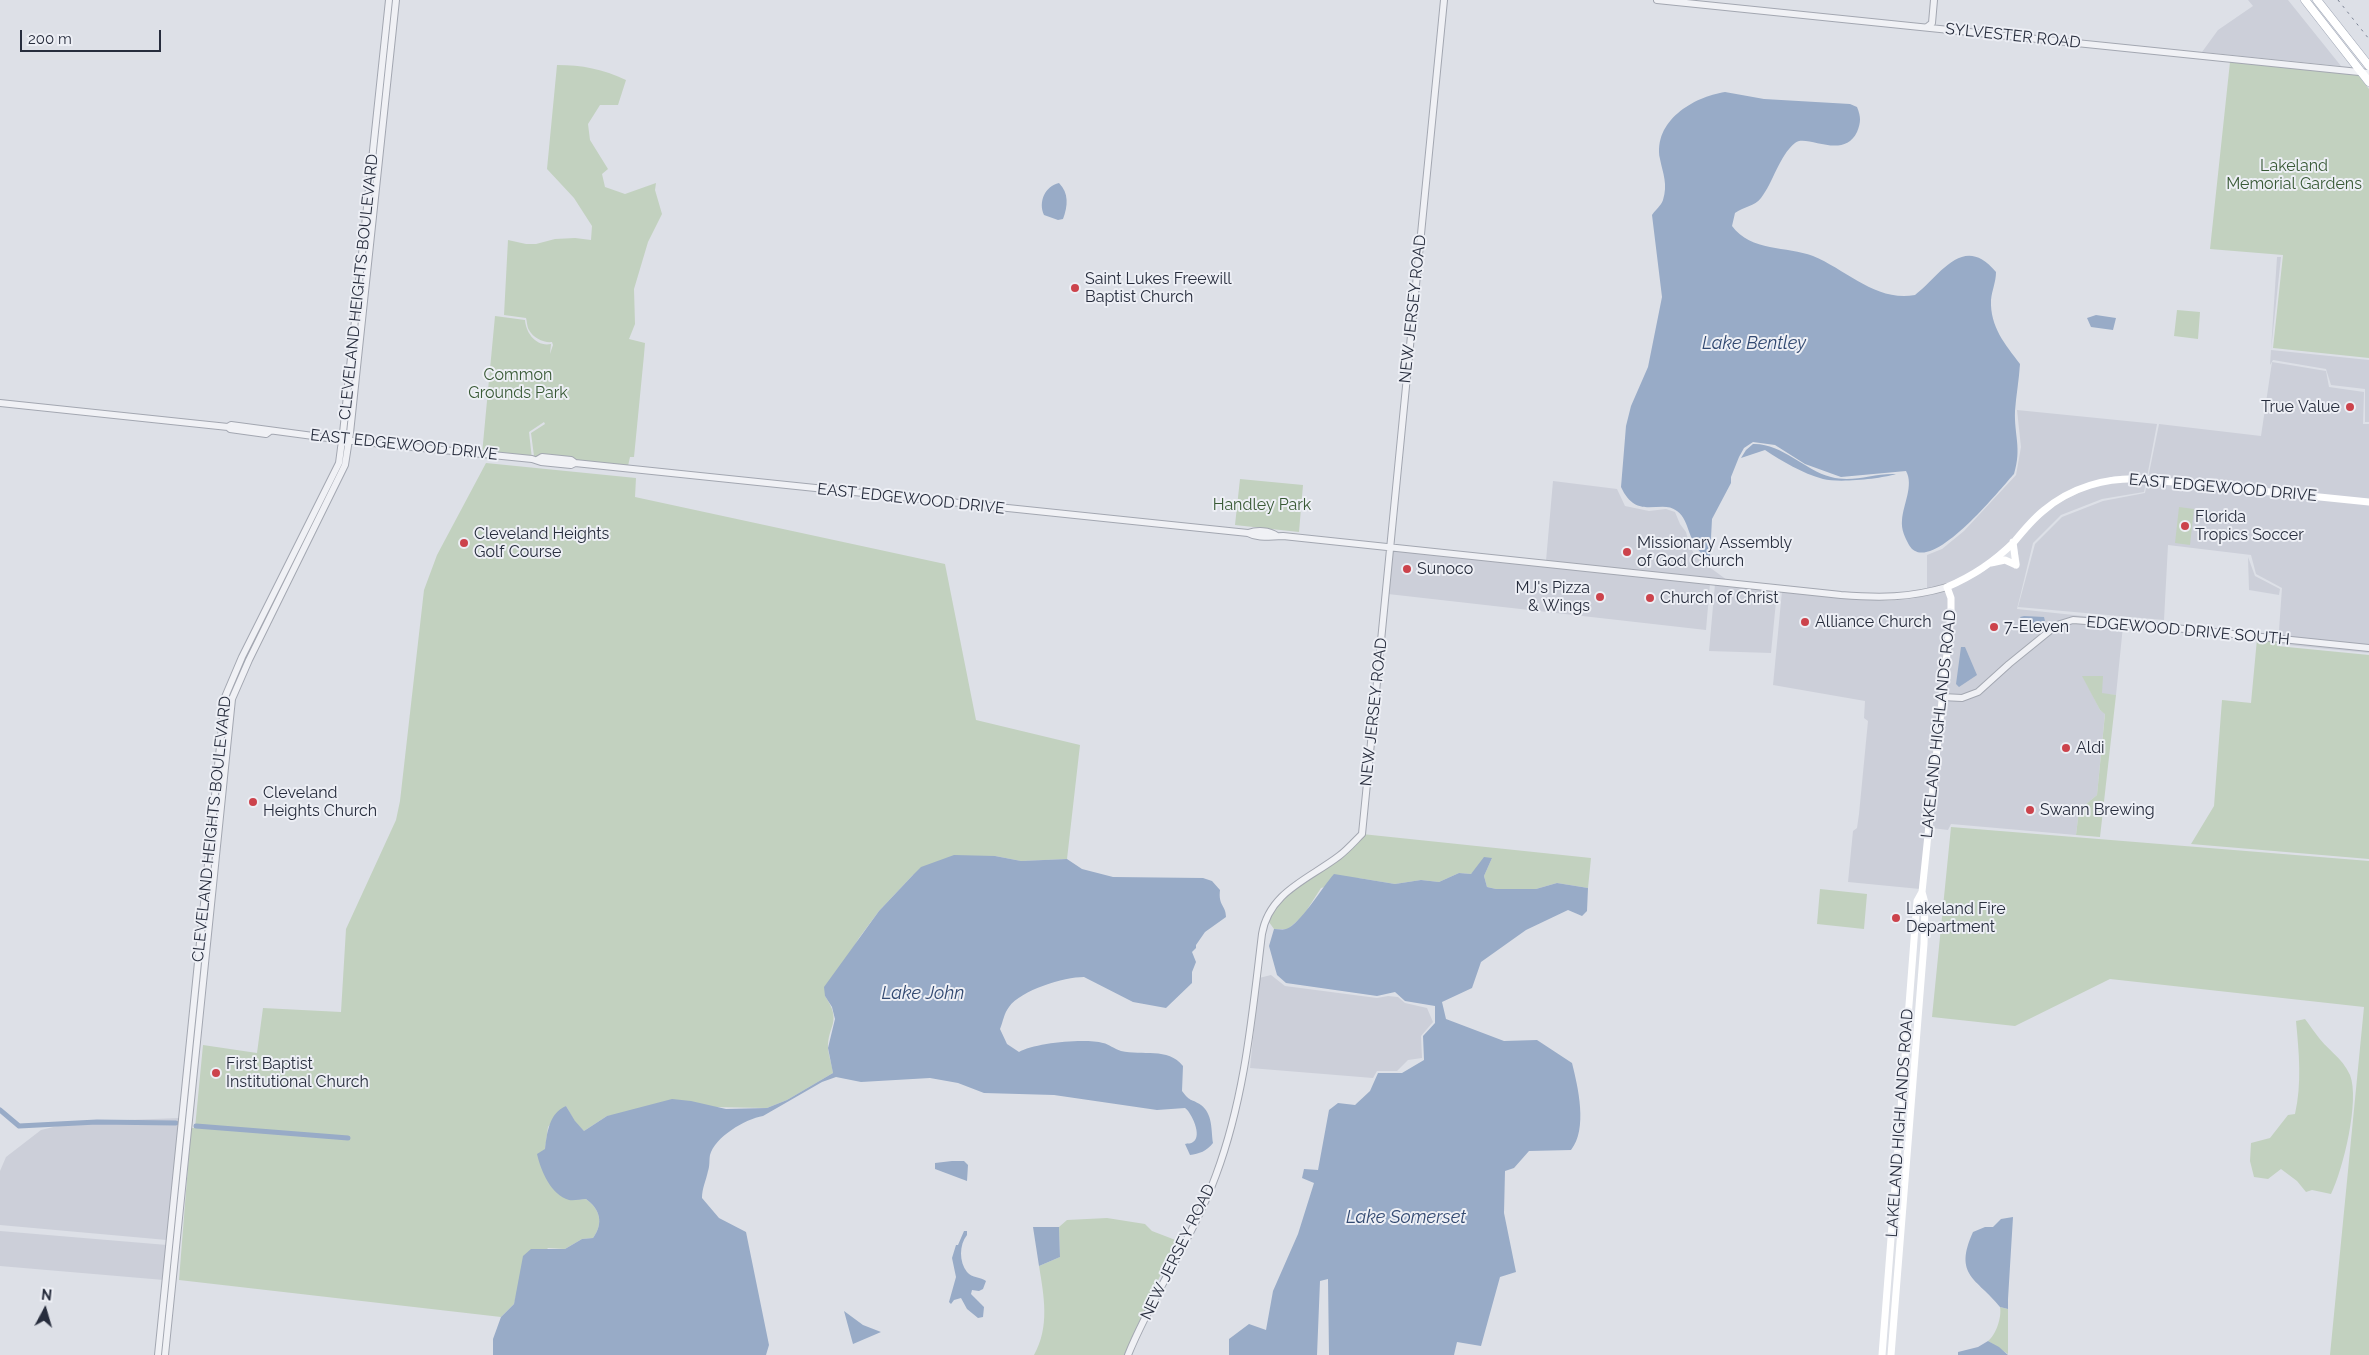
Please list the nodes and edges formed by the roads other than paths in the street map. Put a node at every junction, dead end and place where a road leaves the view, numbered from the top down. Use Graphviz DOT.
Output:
graph roads {
  1 [pos="389,0"];
  2 [pos="396,0"];
  3 [pos="1444,0"];
  4 [pos="1657,0"];
  5 [pos="1934,0"];
  6 [pos="2305,0"];
  7 [pos="2317,0"];
  8 [pos="1927,27"];
  9 [pos="2369,66"];
  10 [pos="385,72"];
  11 [pos="2365,72"];
  12 [pos="2369,82"];
  13 [pos="0,403"];
  14 [pos="346,440"];
  15 [pos="2369,502"];
  16 [pos="2013,542"];
  17 [pos="1391,548"];
  18 [pos="1991,563"];
  19 [pos="1947,587"];
  20 [pos="2369,648"];
  21 [pos="1942,697"];
  22 [pos="1922,892"];
  23 [pos="181,1163"];
  24 [pos="1891,1238"];
  25 [pos="1897,1285"];
  26 [pos="1886,1298"];
  27 [pos="158,1355"];
  28 [pos="165,1355"];
  29 [pos="1128,1355"];
  30 [pos="1882,1355"];
  31 [pos="1891,1355"];
  1 -- 10 [label="street, CLEVELAND HEIGHTS BOULEVARD"];
  2 -- 10 [label="street, CLEVELAND HEIGHTS BOULEVARD"];
  3 -- 17 [label="street, NEW JERSEY ROAD"];
  4 -- 8 [label="street, SYLVESTER ROAD"];
  5 -- 8 [label="street"];
  6 -- 11 [label="main road"];
  7 -- 9 [label="main road"];
  8 -- 11 [label="street, SYLVESTER ROAD"];
  10 -- 14 [label="street, CLEVELAND HEIGHTS BOULEVARD"];
  11 -- 12 [label="main road"];
  13 -- 14 [label="street, EAST EDGEWOOD DRIVE"];
  14 -- 17 [label="street, EAST EDGEWOOD DRIVE"];
  14 -- 23 [label="street, CLEVELAND HEIGHTS BOULEVARD"];
  15 -- 16 [label="main road, EAST EDGEWOOD DRIVE"];
  16 -- 18 [label="main road, EAST EDGEWOOD DRIVE"];
  16 -- 18 [label="main road"];
  17 -- 19 [label="street, EAST EDGEWOOD DRIVE"];
  17 -- 29 [label="street, NEW JERSEY ROAD"];
  18 -- 19 [label="main road, EAST EDGEWOOD DRIVE"];
  19 -- 21 [label="main road, LAKELAND HIGHLANDS ROAD"];
  20 -- 21 [label="street, EDGEWOOD DRIVE SOUTH"];
  21 -- 22 [label="main road, LAKELAND HIGHLANDS ROAD"];
  22 -- 24 [label="main road, LAKELAND HIGHLANDS ROAD"];
  22 -- 25 [label="main road, LAKELAND HIGHLANDS ROAD"];
  23 -- 27 [label="street, CLEVELAND HEIGHTS BOULEVARD"];
  23 -- 28 [label="street, CLEVELAND HEIGHTS BOULEVARD"];
  24 -- 25 [label="main road"];
  24 -- 26 [label="main road, LAKELAND HIGHLANDS ROAD"];
  25 -- 26 [label="main road"];
  25 -- 31 [label="main road, LAKELAND HIGHLANDS ROAD"];
  26 -- 30 [label="main road, LAKELAND HIGHLANDS ROAD"];
}
